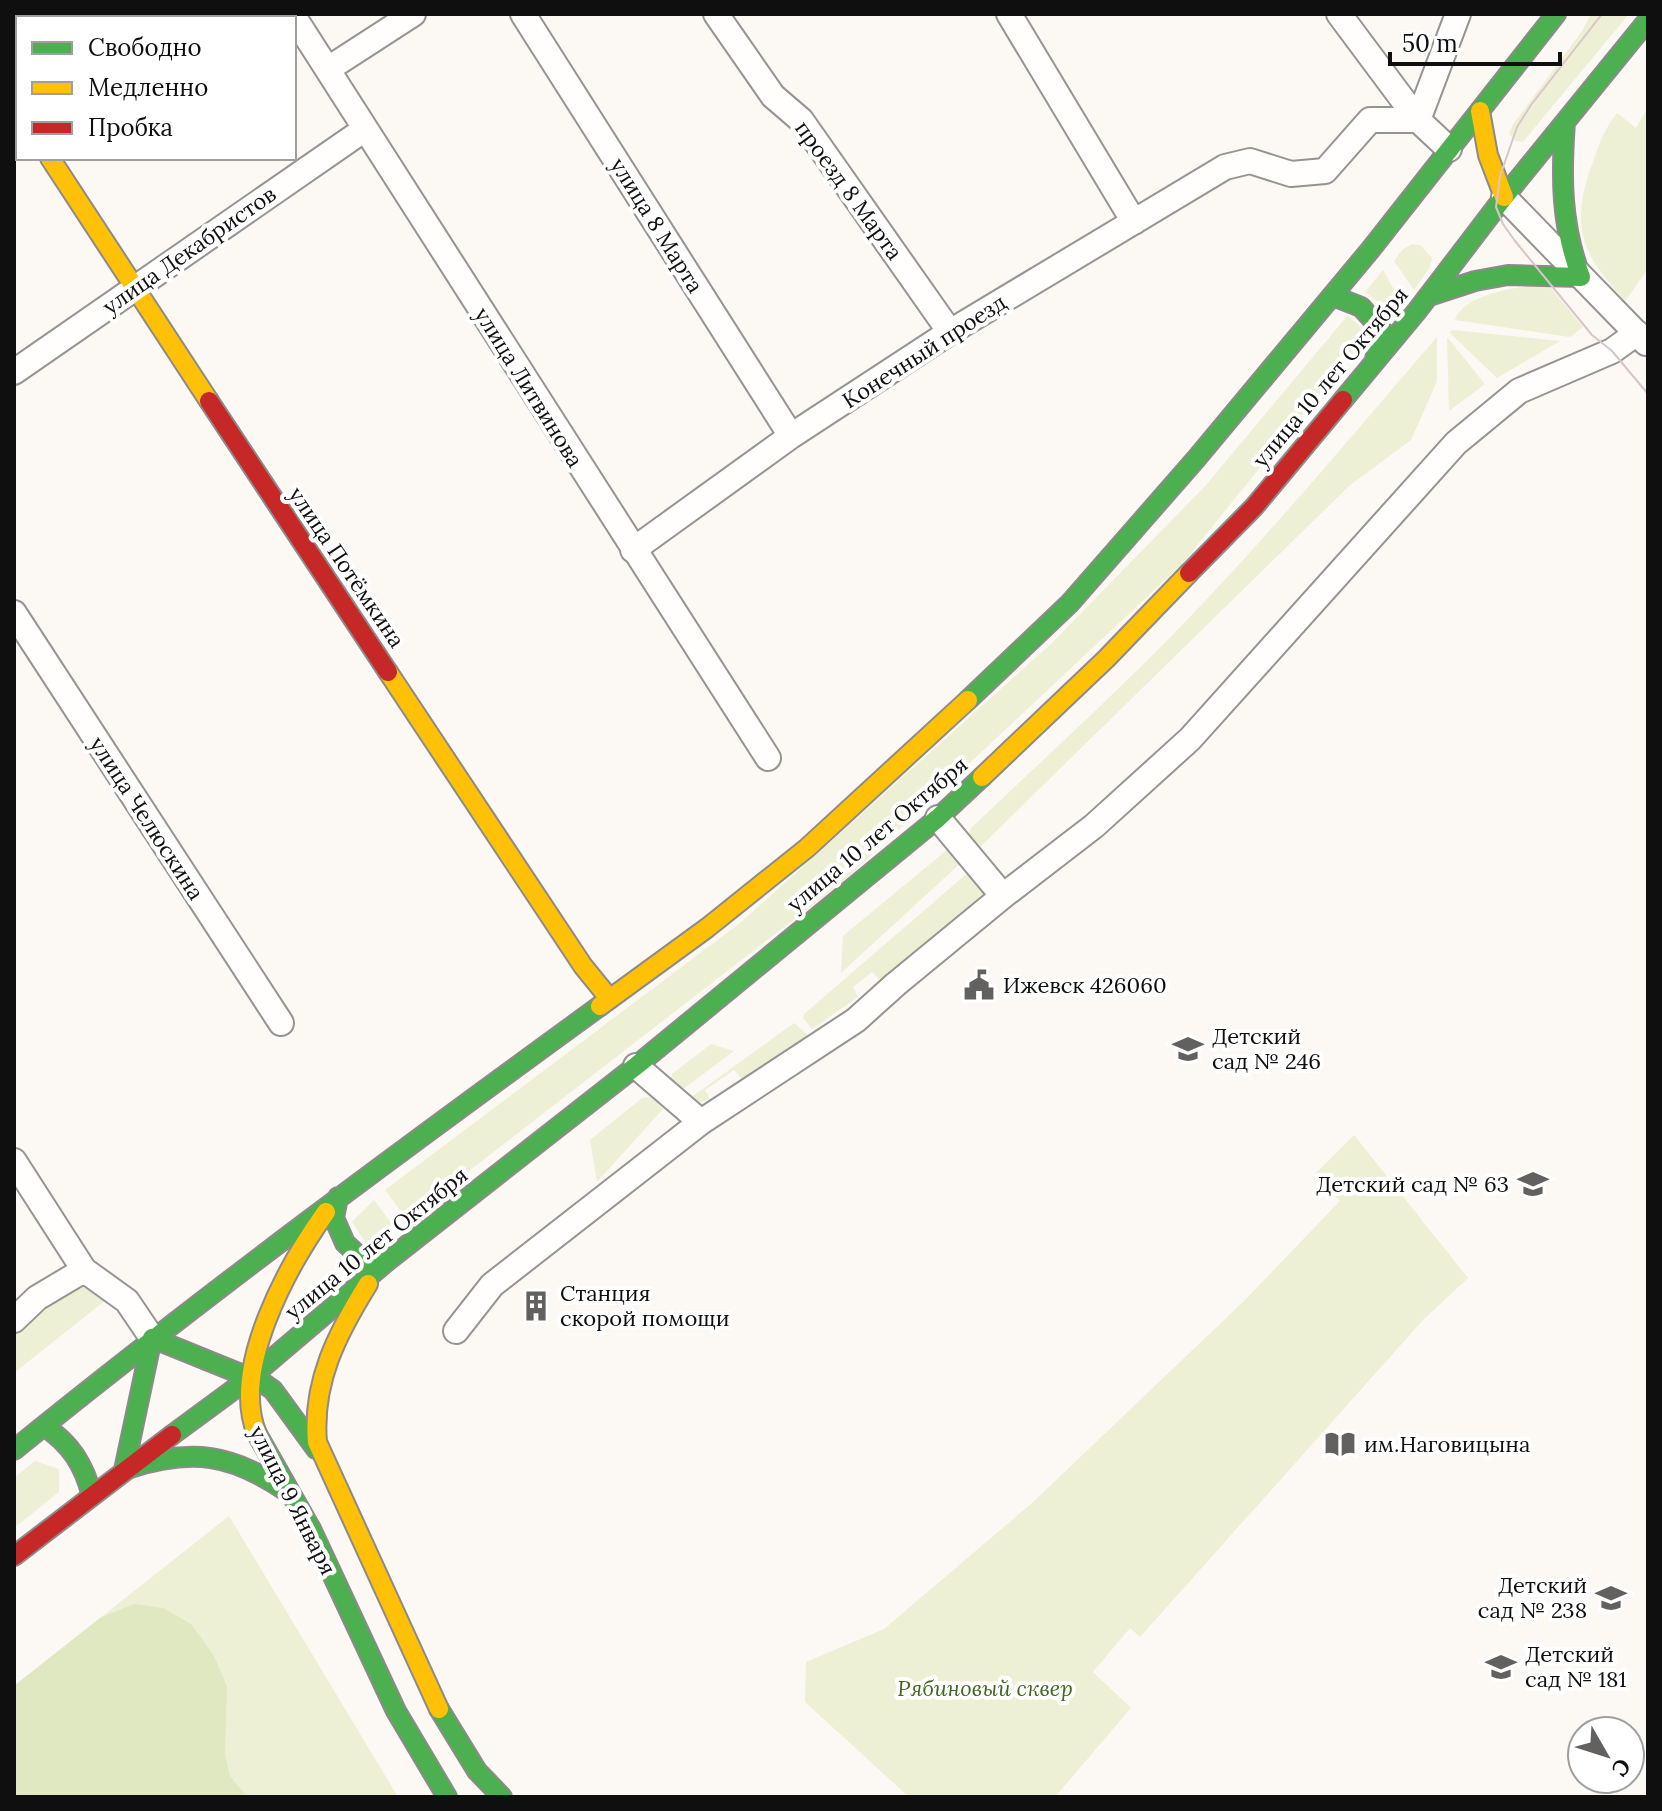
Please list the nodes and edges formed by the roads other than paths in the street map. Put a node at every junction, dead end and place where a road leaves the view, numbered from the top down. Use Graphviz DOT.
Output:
graph roads {
  1 [pos="413,14"];
  2 [pos="523,14"];
  3 [pos="716,14"];
  4 [pos="1009,14"];
  5 [pos="1339,14"];
  6 [pos="1458,14"];
  7 [pos="1556,14"];
  8 [pos="296,20"];
  9 [pos="1648,20"];
  10 [pos="328,69"];
  11 [pos="1480,111"];
  12 [pos="1418,120"];
  13 [pos="1565,122"];
  14 [pos="365,129"];
  15 [pos="1449,149"];
  16 [pos="51,160"];
  17 [pos="1504,197"];
  18 [pos="1134,222"];
  19 [pos="1581,277"];
  20 [pos="134,288"];
  21 [pos="1333,296"];
  22 [pos="1429,296"];
  23 [pos="950,332"];
  24 [pos="1642,339"];
  25 [pos="1375,359"];
  26 [pos="14,372"];
  27 [pos="791,436"];
  28 [pos="633,550"];
  29 [pos="14,613"];
  30 [pos="768,758"];
  31 [pos="938,818"];
  32 [pos="1003,896"];
  33 [pos="609,998"];
  34 [pos="281,1023"];
  35 [pos="636,1066"];
  36 [pos="701,1122"];
  37 [pos="14,1161"];
  38 [pos="338,1197"];
  39 [pos="386,1262"];
  40 [pos="84,1270"];
  41 [pos="14,1320"];
  42 [pos="456,1331"];
  43 [pos="152,1338"];
  44 [pos="252,1376"];
  45 [pos="44,1426"];
  46 [pos="14,1450"];
  47 [pos="321,1456"];
  48 [pos="124,1470"];
  49 [pos="92,1496"];
  50 [pos="296,1499"];
  51 [pos="14,1556"];
  52 [pos="447,1797"];
  53 [pos="502,1797"];
  1 -- 10 [label="street"];
  2 -- 27 [label="street, улица 8 Марта"];
  3 -- 23 [label="street, проезд 8 Марта"];
  4 -- 18 [label="street"];
  5 -- 12 [label="street"];
  6 -- 12 [label="street"];
  7 -- 11 [label="main road, улица 10 лет Октября"];
  8 -- 10 [label="street, улица Литвинова"];
  9 -- 13 [label="main road, улица 10 лет Октября"];
  10 -- 14 [label="street, улица Литвинова"];
  11 -- 15 [label="main road, улица 10 лет Октября"];
  11 -- 17 [label="main road"];
  12 -- 15 [label="street"];
  12 -- 18 [label="street, Конечный проезд"];
  13 -- 17 [label="main road, улица 10 лет Октября"];
  13 -- 19 [label="main road"];
  14 -- 20 [label="street, улица Декабристов"];
  14 -- 28 [label="street, улица Литвинова"];
  15 -- 21 [label="main road, улица 10 лет Октября"];
  16 -- 20 [label="main road, улица Потёмкина"];
  17 -- 19 [label="street"];
  17 -- 22 [label="main road, улица 10 лет Октября"];
  18 -- 23 [label="street, Конечный проезд"];
  19 -- 22 [label="main road"];
  19 -- 24 [label="street"];
  20 -- 26 [label="street, улица Декабристов"];
  20 -- 33 [label="main road, улица Потёмкина"];
  21 -- 25 [label="main road"];
  21 -- 33 [label="main road, улица 10 лет Октября"];
  22 -- 25 [label="main road, улица 10 лет Октября"];
  23 -- 27 [label="street, Конечный проезд"];
  24 -- 32 [label="street"];
  25 -- 31 [label="main road, улица 10 лет Октября"];
  27 -- 28 [label="street, Конечный проезд"];
  28 -- 30 [label="street, улица Литвинова"];
  29 -- 34 [label="street, улица Челюскина"];
  31 -- 32 [label="street"];
  31 -- 35 [label="main road, улица 10 лет Октября"];
  32 -- 36 [label="street"];
  33 -- 38 [label="main road, улица 10 лет Октября"];
  35 -- 36 [label="street"];
  35 -- 39 [label="main road, улица 10 лет Октября"];
  36 -- 42 [label="street"];
  37 -- 40 [label="street"];
  38 -- 39 [label="main road"];
  38 -- 43 [label="main road, улица 10 лет Октября"];
  38 -- 44 [label="main road, улица 9 Января"];
  39 -- 44 [label="main road, улица 10 лет Октября"];
  39 -- 47 [label="main road, улица 9 Января"];
  40 -- 41 [label="street"];
  40 -- 43 [label="street"];
  43 -- 44 [label="main road"];
  43 -- 45 [label="main road, улица 10 лет Октября"];
  43 -- 48 [label="main road"];
  44 -- 47 [label="main road"];
  44 -- 48 [label="main road, улица 10 лет Октября"];
  44 -- 50 [label="main road, улица 9 Января"];
  45 -- 46 [label="main road, улица 10 лет Октября"];
  45 -- 49 [label="main road"];
  47 -- 53 [label="main road, улица 9 Января"];
  48 -- 49 [label="main road, улица 10 лет Октября"];
  48 -- 50 [label="main road"];
  49 -- 51 [label="main road, улица 10 лет Октября"];
  50 -- 52 [label="main road, улица 9 Января"];
}
